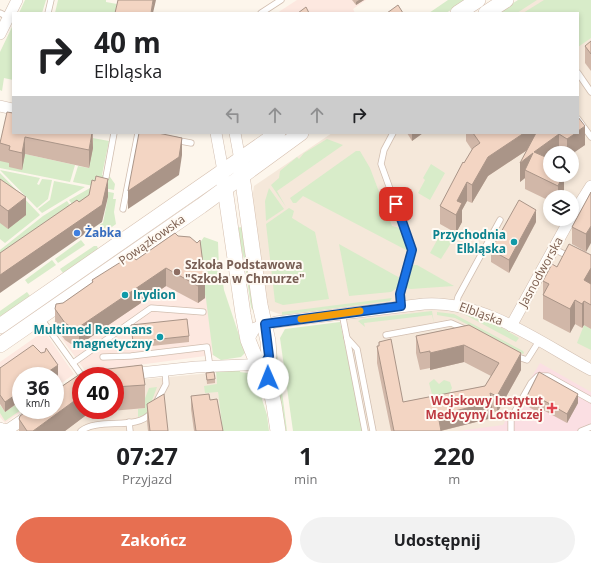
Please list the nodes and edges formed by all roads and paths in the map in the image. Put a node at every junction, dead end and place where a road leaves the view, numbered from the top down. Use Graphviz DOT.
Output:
graph roads {
  1 [pos="17,0"];
  2 [pos="51,0"];
  3 [pos="281,0"];
  4 [pos="478,0"];
  5 [pos="506,0"];
  6 [pos="48,12"];
  7 [pos="263,12"];
  8 [pos="460,12"];
  9 [pos="488,12"];
  10 [pos="4,15"];
  11 [pos="0,34"];
  12 [pos="579,74"];
  13 [pos="591,92"];
  14 [pos="0,106"];
  15 [pos="12,109"];
  16 [pos="579,120"];
  17 [pos="114,134"];
  18 [pos="141,134"];
  19 [pos="216,134"];
  20 [pos="235,134"];
  21 [pos="277,134"];
  22 [pos="300,134"];
  23 [pos="392,134"];
  24 [pos="591,137"];
  25 [pos="167,139"];
  26 [pos="191,143"];
  27 [pos="240,160"];
  28 [pos="222,171"];
  29 [pos="106,176"];
  30 [pos="243,176"];
  31 [pos="591,186"];
  32 [pos="225,189"];
  33 [pos="579,205"];
  34 [pos="123,209"];
  35 [pos="500,220"];
  36 [pos="566,226"];
  37 [pos="554,248"];
  38 [pos="578,262"];
  39 [pos="238,285"];
  40 [pos="456,305"];
  41 [pos="401,306"];
  42 [pos="203,312"];
  43 [pos="342,313"];
  44 [pos="40,317"];
  45 [pos="265,324"];
  46 [pos="0,326"];
  47 [pos="511,326"];
  48 [pos="472,333"];
  49 [pos="386,335"];
  50 [pos="346,338"];
  51 [pos="248,340"];
  52 [pos="539,341"];
  53 [pos="0,345"];
  54 [pos="506,351"];
  55 [pos="103,357"];
  56 [pos="73,363"];
  57 [pos="265,364"];
  58 [pos="76,367"];
  59 [pos="210,367"];
  60 [pos="165,370"];
  61 [pos="591,370"];
  62 [pos="124,375"];
  63 [pos="591,400"];
  64 [pos="23,419"];
  65 [pos="130,422"];
  66 [pos="591,427"];
  67 [pos="0,428"];
  68 [pos="81,431"];
  69 [pos="130,431"];
  70 [pos="278,431"];
  71 [pos="365,431"];
  72 [pos="373,431"];
  73 [pos="511,431"];
  74 [pos="581,431"];
  1 -- 10 [label="street"];
  2 -- 6 [label="lane"];
  3 -- 7 [label="lane"];
  4 -- 8 [label="main road"];
  5 -- 9 [label="main road"];
  10 -- 11 [label="street"];
  12 -- 13 [label="lane"];
  14 -- 15 [label="street"];
  16 -- 24 [label="lane"];
  17 -- 29 [label="lane"];
  18 -- 34 [label="lane"];
  19 -- 28 [label="street"];
  20 -- 27 [label="street"];
  21 -- 27 [label="main road, Powązkowska"];
  22 -- 30 [label="main road, Powązkowska"];
  23 -- 41 [label="lane"];
  25 -- 26 [label="lane"];
  27 -- 28 [label="main road, Powązkowska"];
  27 -- 30 [label="main road"];
  28 -- 32 [label="main road"];
  28 -- 46 [label="main road, Powązkowska"];
  30 -- 32 [label="main road, Powązkowska"];
  30 -- 45 [label="main road"];
  31 -- 33 [label="street"];
  32 -- 39 [label="main road"];
  32 -- 44 [label="main road, Powązkowska"];
  35 -- 40 [label="lane"];
  36 -- 37 [label="street, Jasnodworska"];
  37 -- 38 [label="lane"];
  37 -- 47 [label="street, Jasnodworska"];
  39 -- 45 [label="street"];
  39 -- 51 [label="main road"];
  40 -- 41 [label="street, Elbląska"];
  40 -- 47 [label="street, Elbląska"];
  41 -- 43 [label="street, Elbląska"];
  42 -- 56 [label="lane"];
  43 -- 45 [label="street, Elbląska"];
  43 -- 50 [label="lane"];
  44 -- 53 [label="main road, Powązkowska"];
  44 -- 56 [label="lane"];
  45 -- 51 [label="street"];
  45 -- 57 [label="main road"];
  47 -- 52 [label="street, Elbląska"];
  48 -- 49 [label="lane"];
  50 -- 71 [label="lane"];
  50 -- 72 [label="lane"];
  51 -- 57 [label="main road"];
  52 -- 54 [label="lane"];
  52 -- 61 [label="street, Elbląska"];
  55 -- 59 [label="lane"];
  56 -- 58 [label="lane"];
  57 -- 59 [label="street"];
  57 -- 70 [label="main road"];
  59 -- 60 [label="street"];
  60 -- 62 [label="street"];
  60 -- 65 [label="lane"];
  63 -- 73 [label="lane"];
  64 -- 67 [label="street"];
  65 -- 68 [label="lane"];
  65 -- 69 [label="lane"];
  66 -- 74 [label="lane"];
}
